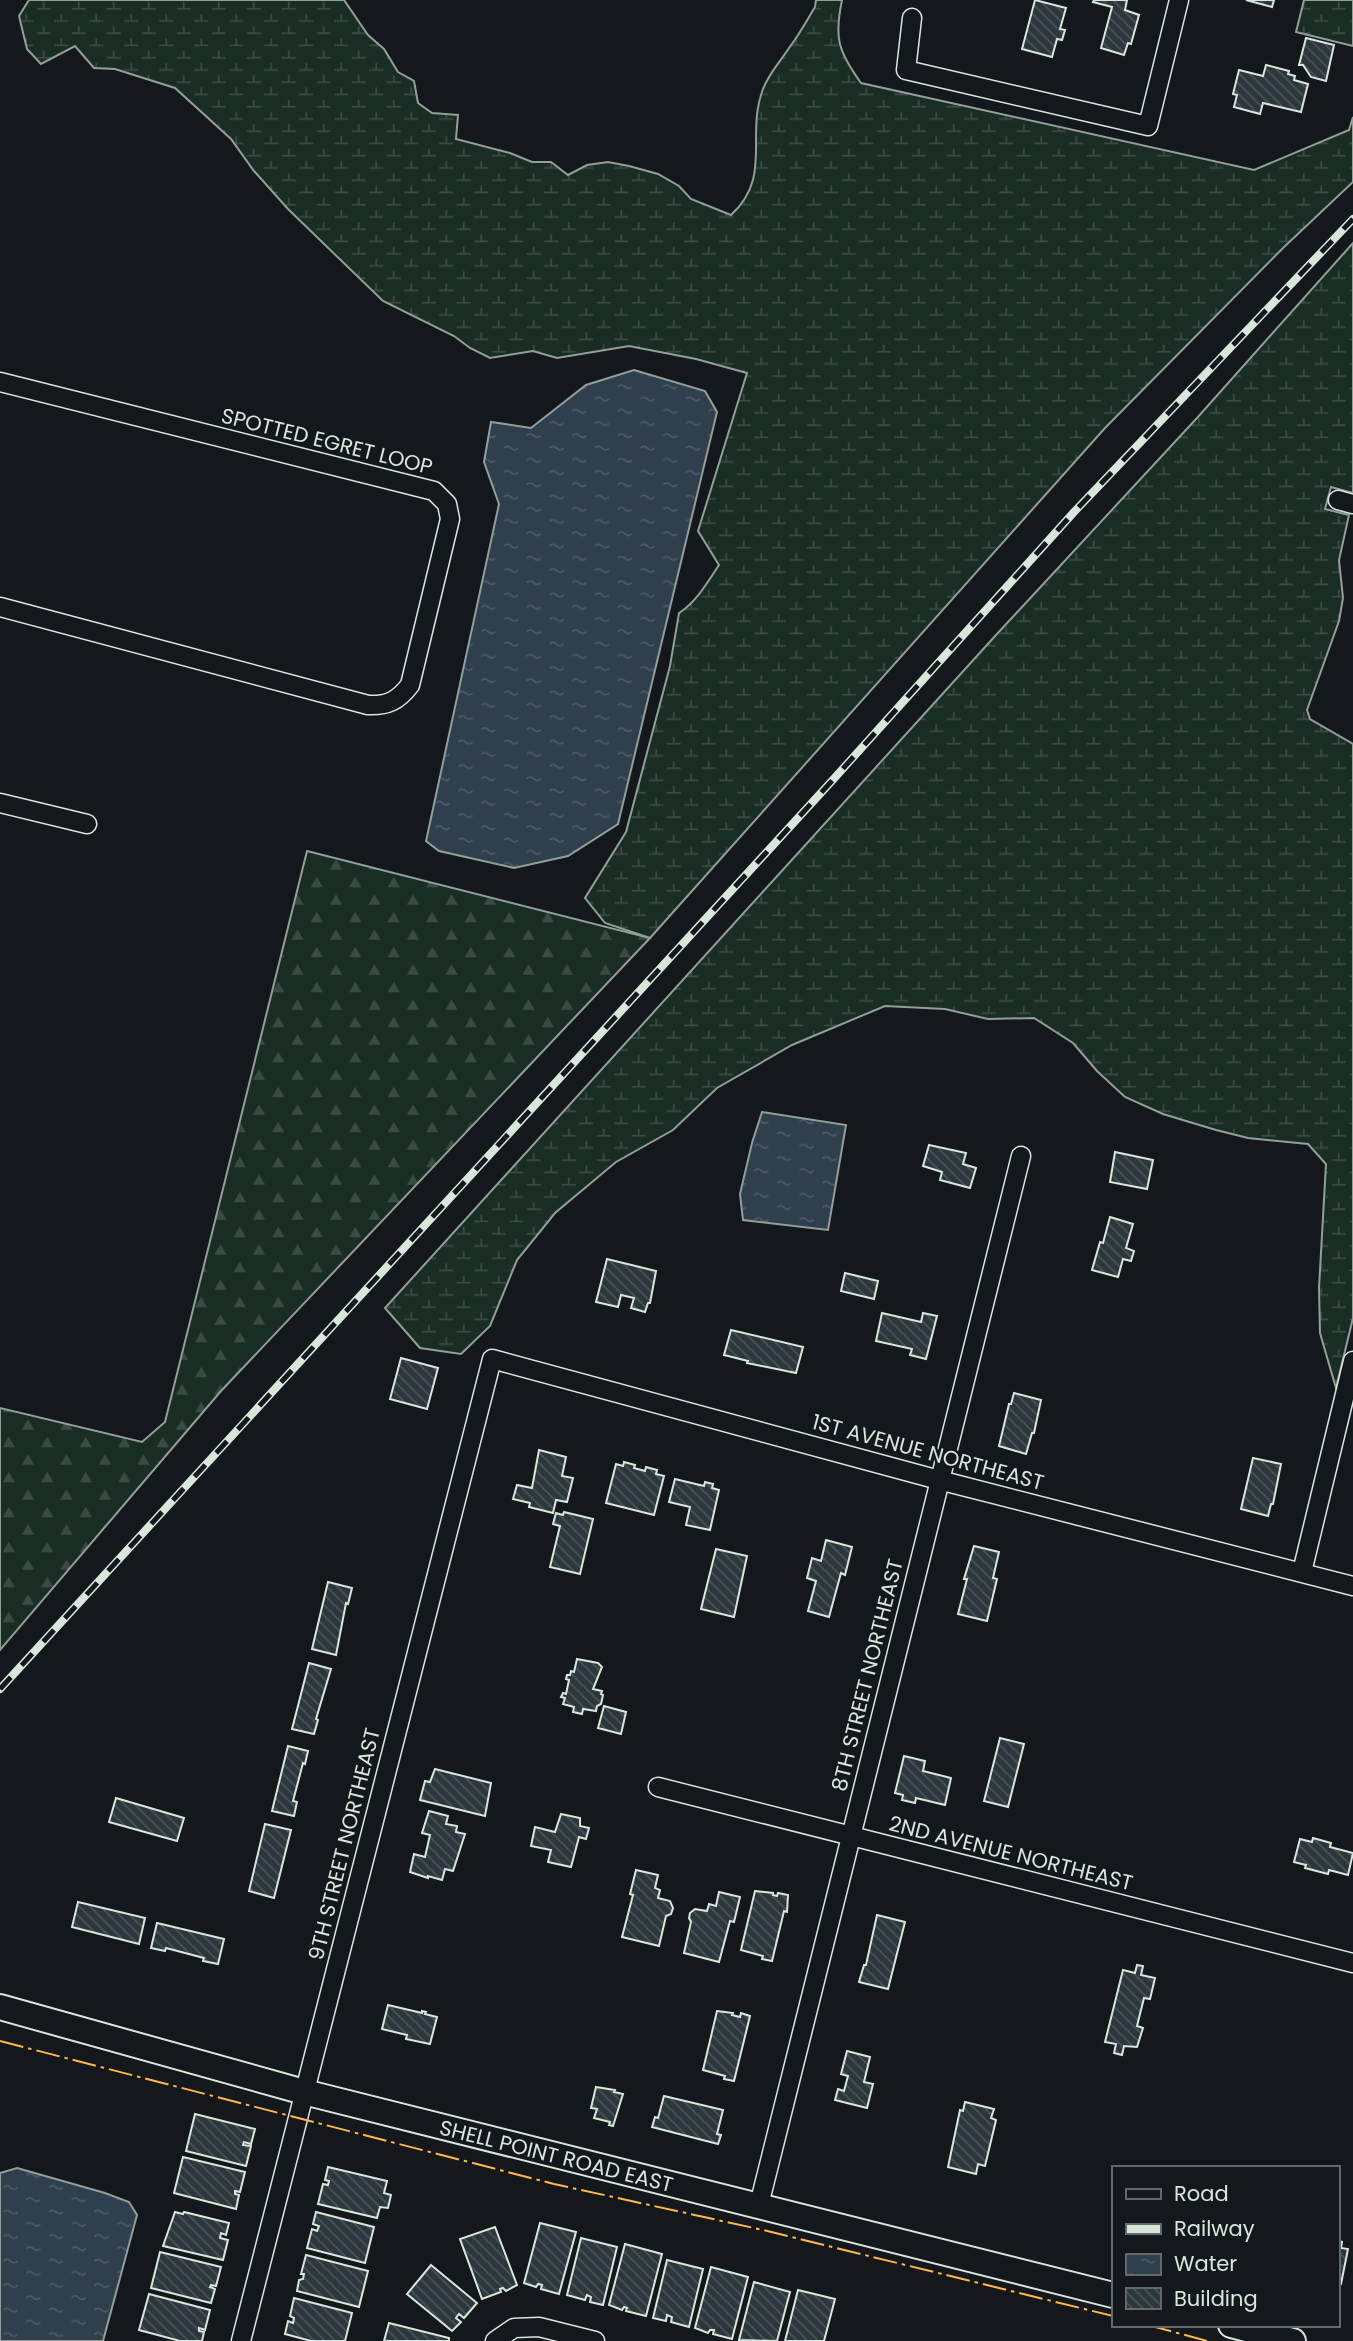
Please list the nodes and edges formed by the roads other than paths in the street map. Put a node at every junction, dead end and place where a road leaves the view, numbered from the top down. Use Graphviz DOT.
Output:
graph roads {
  1 [pos="1180,0"];
  2 [pos="912,18"];
  3 [pos="0,382"];
  4 [pos="0,607"];
  5 [pos="0,803"];
  6 [pos="87,824"];
  7 [pos="1021,1156"];
  8 [pos="492,1359"];
  9 [pos="1353,1361"];
  10 [pos="939,1480"];
  11 [pos="1302,1572"];
  12 [pos="1353,1586"];
  13 [pos="658,1787"];
  14 [pos="850,1836"];
  15 [pos="1353,1963"];
  16 [pos="0,2007"];
  17 [pos="304,2092"];
  18 [pos="760,2205"];
  19 [pos="1112,2295"];
  20 [pos="1239,2327"];
  21 [pos="241,2341"];
  22 [pos="495,2341"];
  23 [pos="595,2341"];
  24 [pos="1293,2341"];
  1 -- 2 [label="street"];
  3 -- 4 [label="street, SPOTTED EGRET LOOP"];
  5 -- 6 [label="street"];
  7 -- 10 [label="street, 8TH STREET NORTHEAST"];
  8 -- 10 [label="street, 1ST AVENUE NORTHEAST"];
  8 -- 17 [label="street, 9TH STREET NORTHEAST"];
  9 -- 11 [label="street"];
  10 -- 11 [label="street, 1ST AVENUE NORTHEAST"];
  10 -- 14 [label="street, 8TH STREET NORTHEAST"];
  11 -- 12 [label="street, 1ST AVENUE NORTHEAST"];
  13 -- 14 [label="street, 2ND AVENUE NORTHEAST"];
  14 -- 15 [label="street, 2ND AVENUE NORTHEAST"];
  14 -- 18 [label="street, 8TH STREET NORTHEAST"];
  16 -- 17 [label="street, SHELL POINT ROAD EAST"];
  17 -- 18 [label="street, SHELL POINT ROAD EAST"];
  17 -- 21 [label="street, 9TH STREET NORTHEAST"];
  18 -- 19 [label="street, SHELL POINT ROAD EAST"];
  20 -- 24 [label="street"];
  22 -- 23 [label="street"];
}
